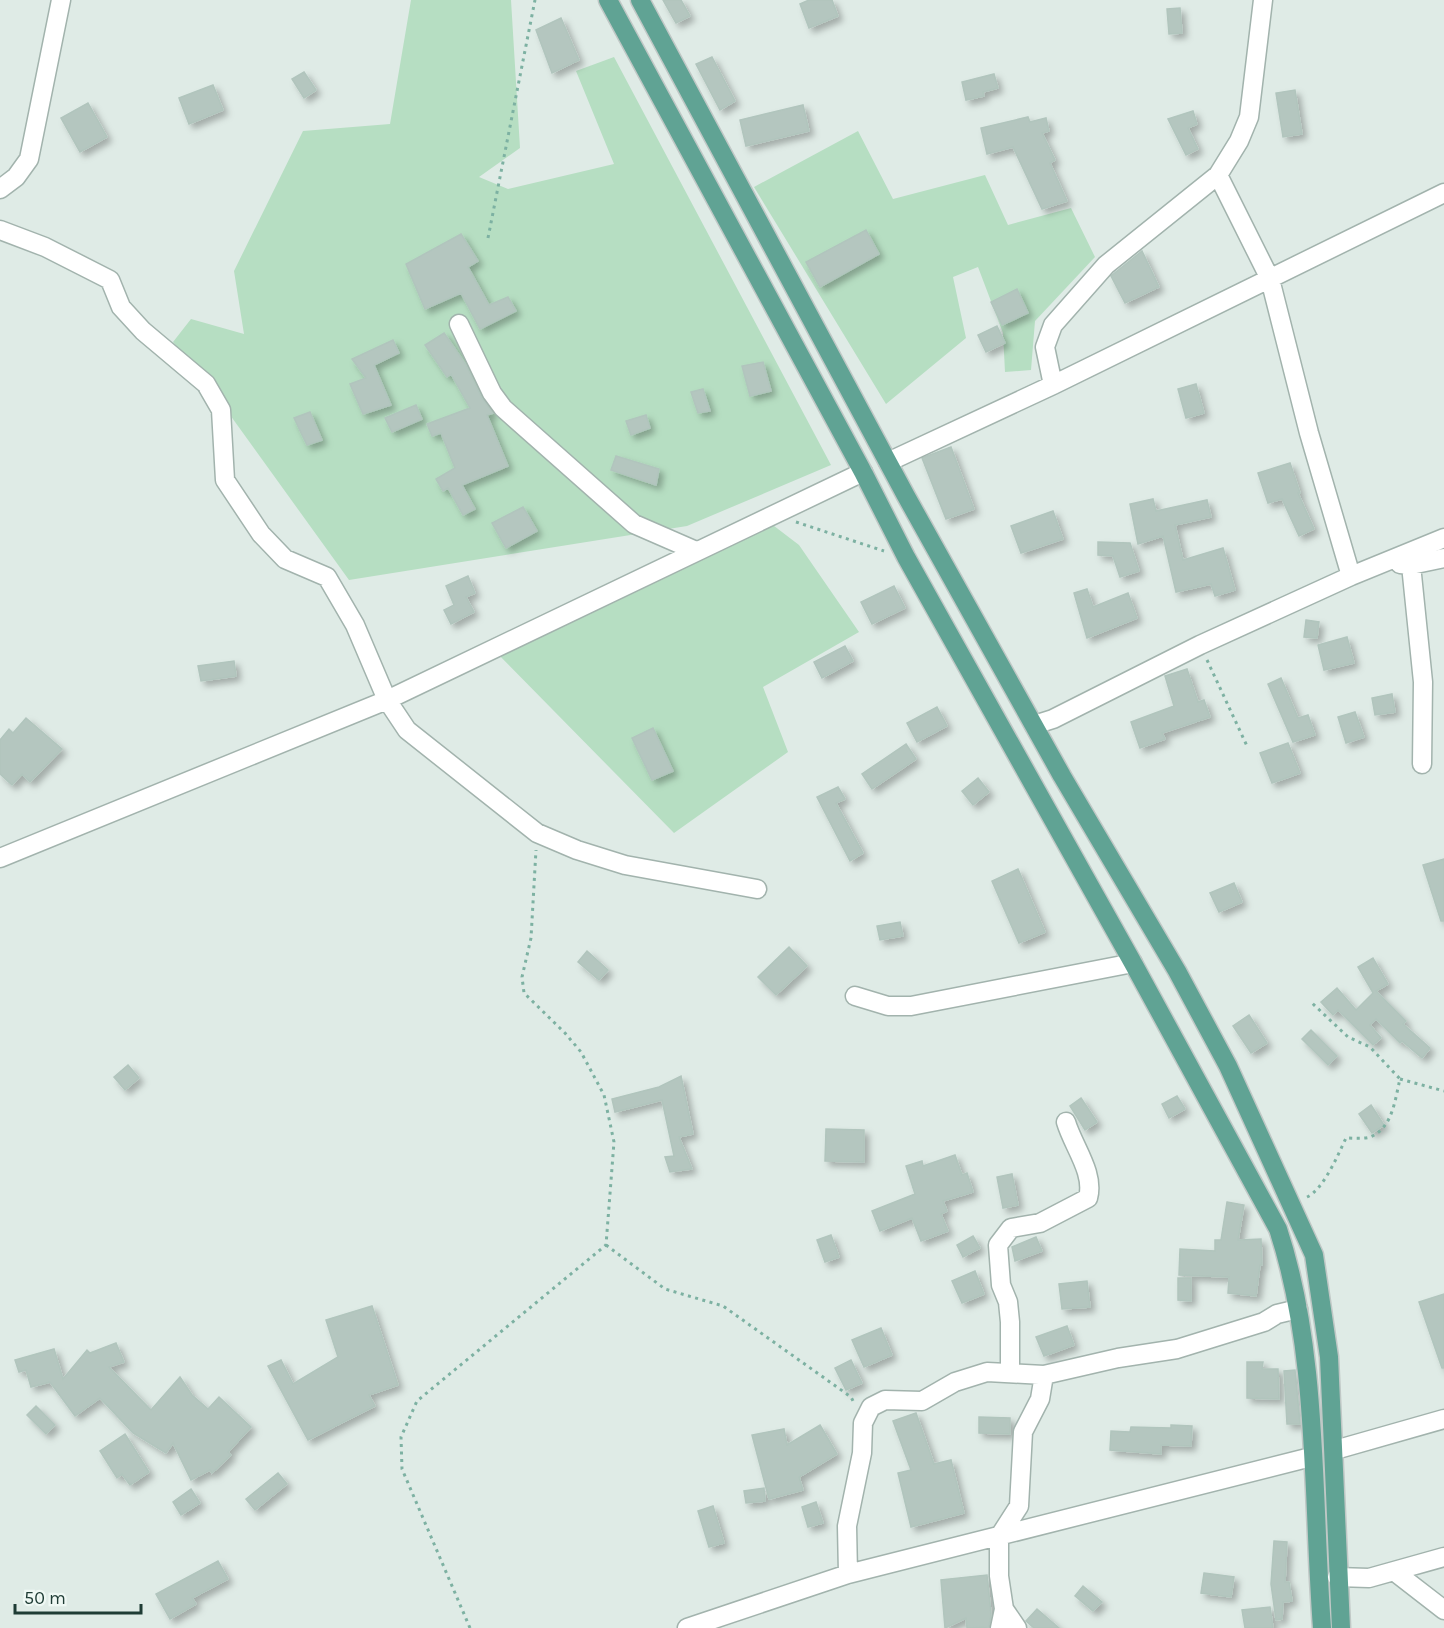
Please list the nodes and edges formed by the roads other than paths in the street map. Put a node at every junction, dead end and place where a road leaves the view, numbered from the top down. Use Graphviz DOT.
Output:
graph roads {
  1 [pos="61,0"];
  2 [pos="608,0"];
  3 [pos="640,0"];
  4 [pos="1263,0"];
  5 [pos="1218,175"];
  6 [pos="0,189"];
  7 [pos="1444,193"];
  8 [pos="0,230"];
  9 [pos="1270,279"];
  10 [pos="459,324"];
  11 [pos="1053,385"];
  12 [pos="888,462"];
  13 [pos="863,472"];
  14 [pos="1444,538"];
  15 [pos="696,551"];
  16 [pos="1444,558"];
  17 [pos="1387,563"];
  18 [pos="1411,565"];
  19 [pos="1351,576"];
  20 [pos="387,700"];
  21 [pos="1034,725"];
  22 [pos="1422,764"];
  23 [pos="0,858"];
  24 [pos="757,889"];
  25 [pos="1133,963"];
  26 [pos="855,996"];
  27 [pos="1066,1122"];
  28 [pos="1298,1309"];
  29 [pos="1010,1373"];
  30 [pos="1044,1375"];
  31 [pos="1444,1419"];
  32 [pos="1335,1450"];
  33 [pos="1311,1457"];
  34 [pos="999,1537"];
  35 [pos="1444,1557"];
  36 [pos="1395,1572"];
  37 [pos="848,1574"];
  38 [pos="1337,1577"];
  39 [pos="1004,1609"];
  40 [pos="1444,1610"];
  41 [pos="687,1628"];
  42 [pos="1000,1628"];
  43 [pos="1017,1628"];
  44 [pos="1322,1628"];
  45 [pos="1341,1628"];
  1 -- 6 [label="street"];
  2 -- 13 [label="main road"];
  3 -- 12 [label="main road"];
  4 -- 5 [label="street"];
  5 -- 9 [label="street"];
  5 -- 11 [label="street"];
  7 -- 9 [label="street"];
  8 -- 20 [label="street"];
  9 -- 11 [label="street"];
  9 -- 19 [label="street"];
  10 -- 15 [label="street"];
  11 -- 12 [label="street"];
  12 -- 21 [label="main road"];
  13 -- 15 [label="street"];
  13 -- 25 [label="main road"];
  14 -- 17 [label="street"];
  15 -- 20 [label="street"];
  16 -- 18 [label="street"];
  17 -- 18 [label="street"];
  17 -- 19 [label="street"];
  18 -- 22 [label="street"];
  19 -- 21 [label="street"];
  20 -- 23 [label="street"];
  20 -- 24 [label="street"];
  21 -- 32 [label="main road"];
  25 -- 26 [label="street"];
  25 -- 28 [label="main road"];
  27 -- 29 [label="street"];
  28 -- 30 [label="street"];
  28 -- 33 [label="main road"];
  29 -- 30 [label="street"];
  29 -- 37 [label="street"];
  30 -- 34 [label="street"];
  31 -- 32 [label="street"];
  32 -- 38 [label="main road"];
  33 -- 34 [label="street"];
  33 -- 44 [label="main road"];
  34 -- 37 [label="street"];
  34 -- 39 [label="street"];
  35 -- 36 [label="street"];
  36 -- 38 [label="street"];
  36 -- 40 [label="street"];
  37 -- 41 [label="street"];
  38 -- 45 [label="main road"];
  39 -- 42 [label="street"];
  39 -- 43 [label="street"];
}
